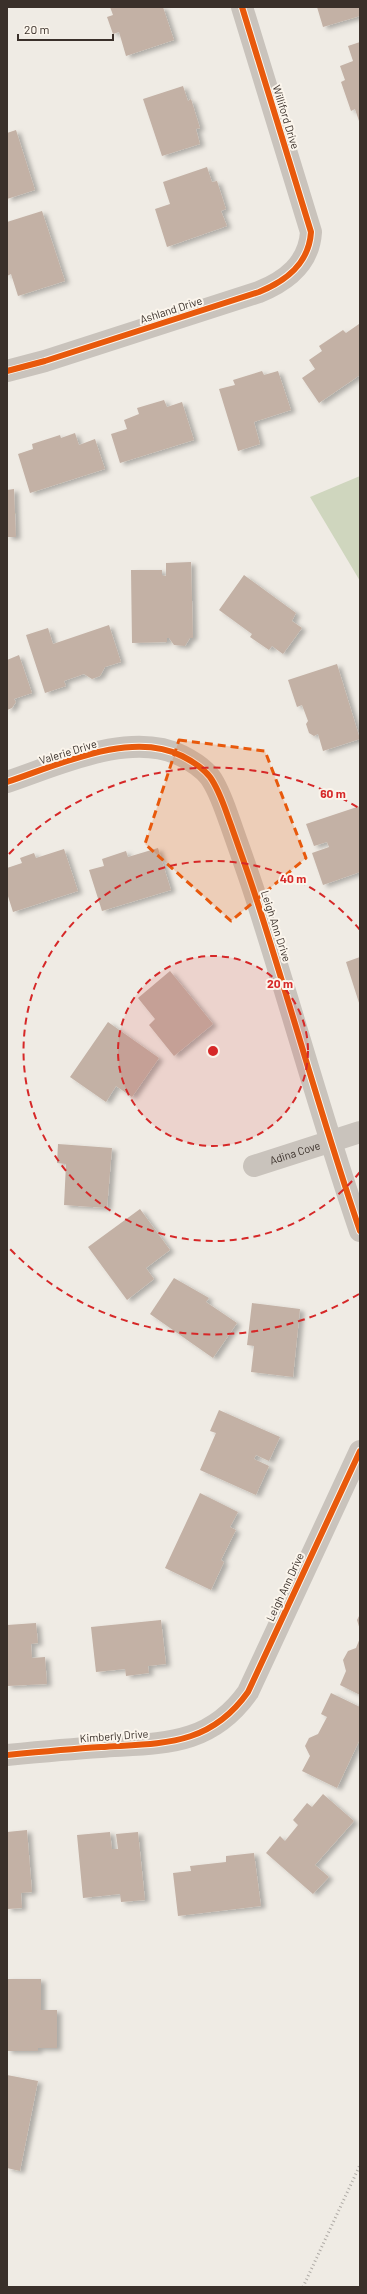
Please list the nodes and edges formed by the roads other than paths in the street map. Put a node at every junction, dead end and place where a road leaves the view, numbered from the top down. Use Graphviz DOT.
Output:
graph roads {
  1 [pos="242,7"];
  2 [pos="311,232"];
  3 [pos="7,371"];
  4 [pos="160,748"];
  5 [pos="7,782"];
  6 [pos="360,1132"];
  7 [pos="330,1142"];
  8 [pos="254,1166"];
  9 [pos="360,1231"];
  10 [pos="360,1451"];
  11 [pos="218,1723"];
  12 [pos="7,1755"];
  1 -- 2 [label="street, Williford Drive"];
  2 -- 3 [label="street, Ashland Drive"];
  4 -- 5 [label="street, Valerie Drive"];
  4 -- 7 [label="street, Leigh Ann Drive"];
  6 -- 7 [label="street, Adina Cove"];
  7 -- 8 [label="street, Adina Cove"];
  7 -- 9 [label="street, Leigh Ann Drive"];
  10 -- 11 [label="street, Leigh Ann Drive"];
  11 -- 12 [label="street, Kimberly Drive"];
}
